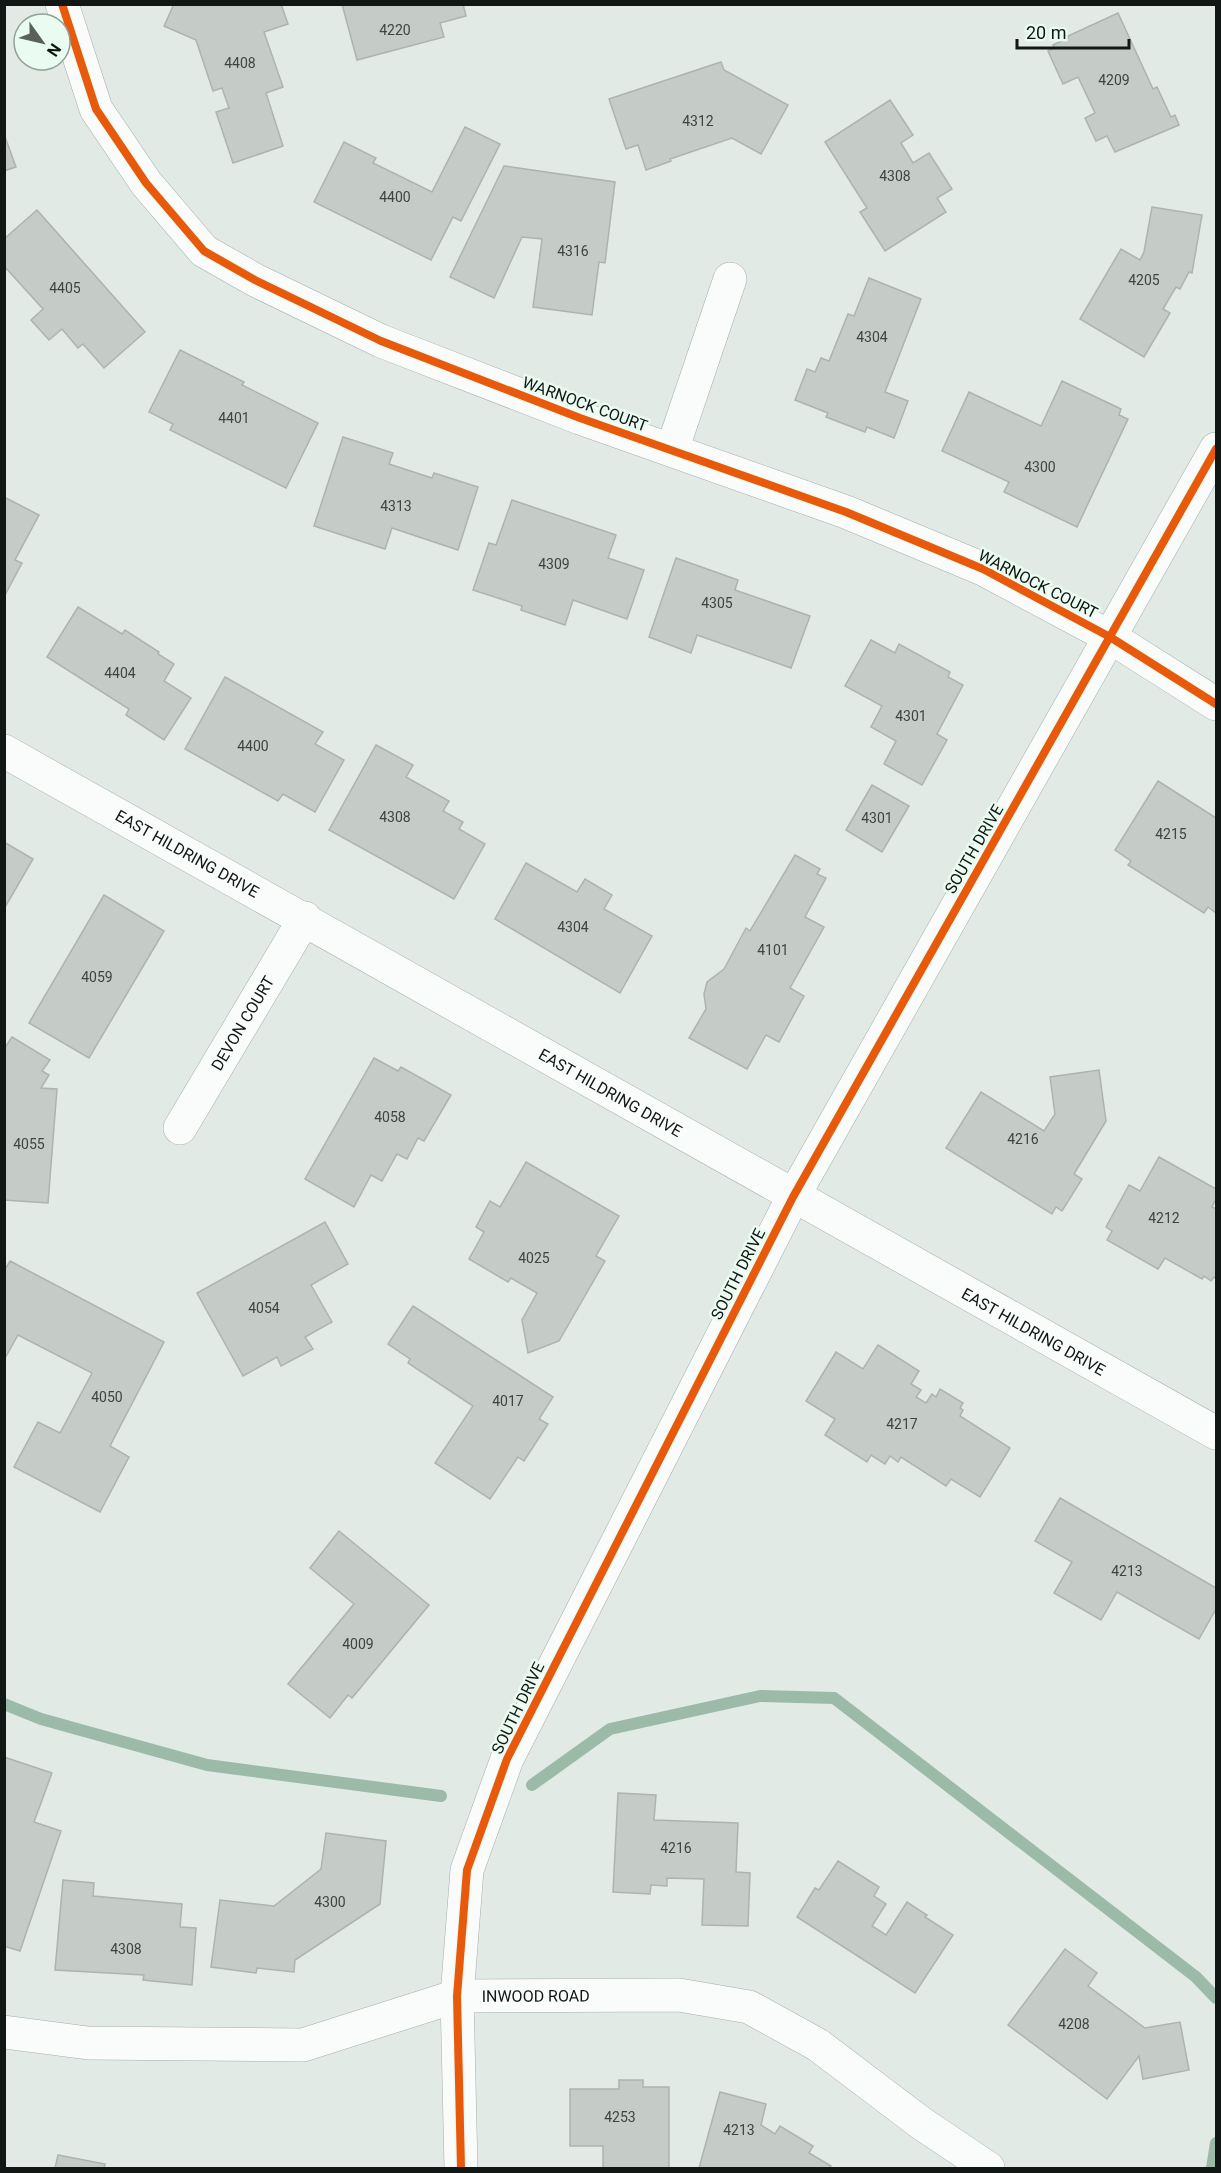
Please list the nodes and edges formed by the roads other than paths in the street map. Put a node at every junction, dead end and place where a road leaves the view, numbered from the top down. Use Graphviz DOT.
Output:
graph roads {
  1 [pos="62,4"];
  2 [pos="730,279"];
  3 [pos="1216,449"];
  4 [pos="672,450"];
  5 [pos="1110,637"];
  6 [pos="1216,704"];
  7 [pos="4,751"];
  8 [pos="305,918"];
  9 [pos="180,1128"];
  10 [pos="792,1197"];
  11 [pos="1216,1433"];
  12 [pos="457,1996"];
  13 [pos="4,2032"];
  14 [pos="461,2169"];
  15 [pos="988,2169"];
  1 -- 4 [label="street, WARNOCK COURT"];
  2 -- 4 [label="street"];
  3 -- 5 [label="street, SOUTH DRIVE"];
  4 -- 5 [label="street, WARNOCK COURT"];
  5 -- 6 [label="street, WARNOCK COURT"];
  5 -- 10 [label="street, SOUTH DRIVE"];
  7 -- 8 [label="street, EAST HILDRING DRIVE"];
  8 -- 9 [label="street, DEVON COURT"];
  8 -- 10 [label="street, EAST HILDRING DRIVE"];
  10 -- 11 [label="street, EAST HILDRING DRIVE"];
  10 -- 12 [label="street, SOUTH DRIVE"];
  12 -- 13 [label="street, INWOOD ROAD"];
  12 -- 14 [label="street, SOUTH DRIVE"];
  12 -- 15 [label="street, INWOOD ROAD"];
}
